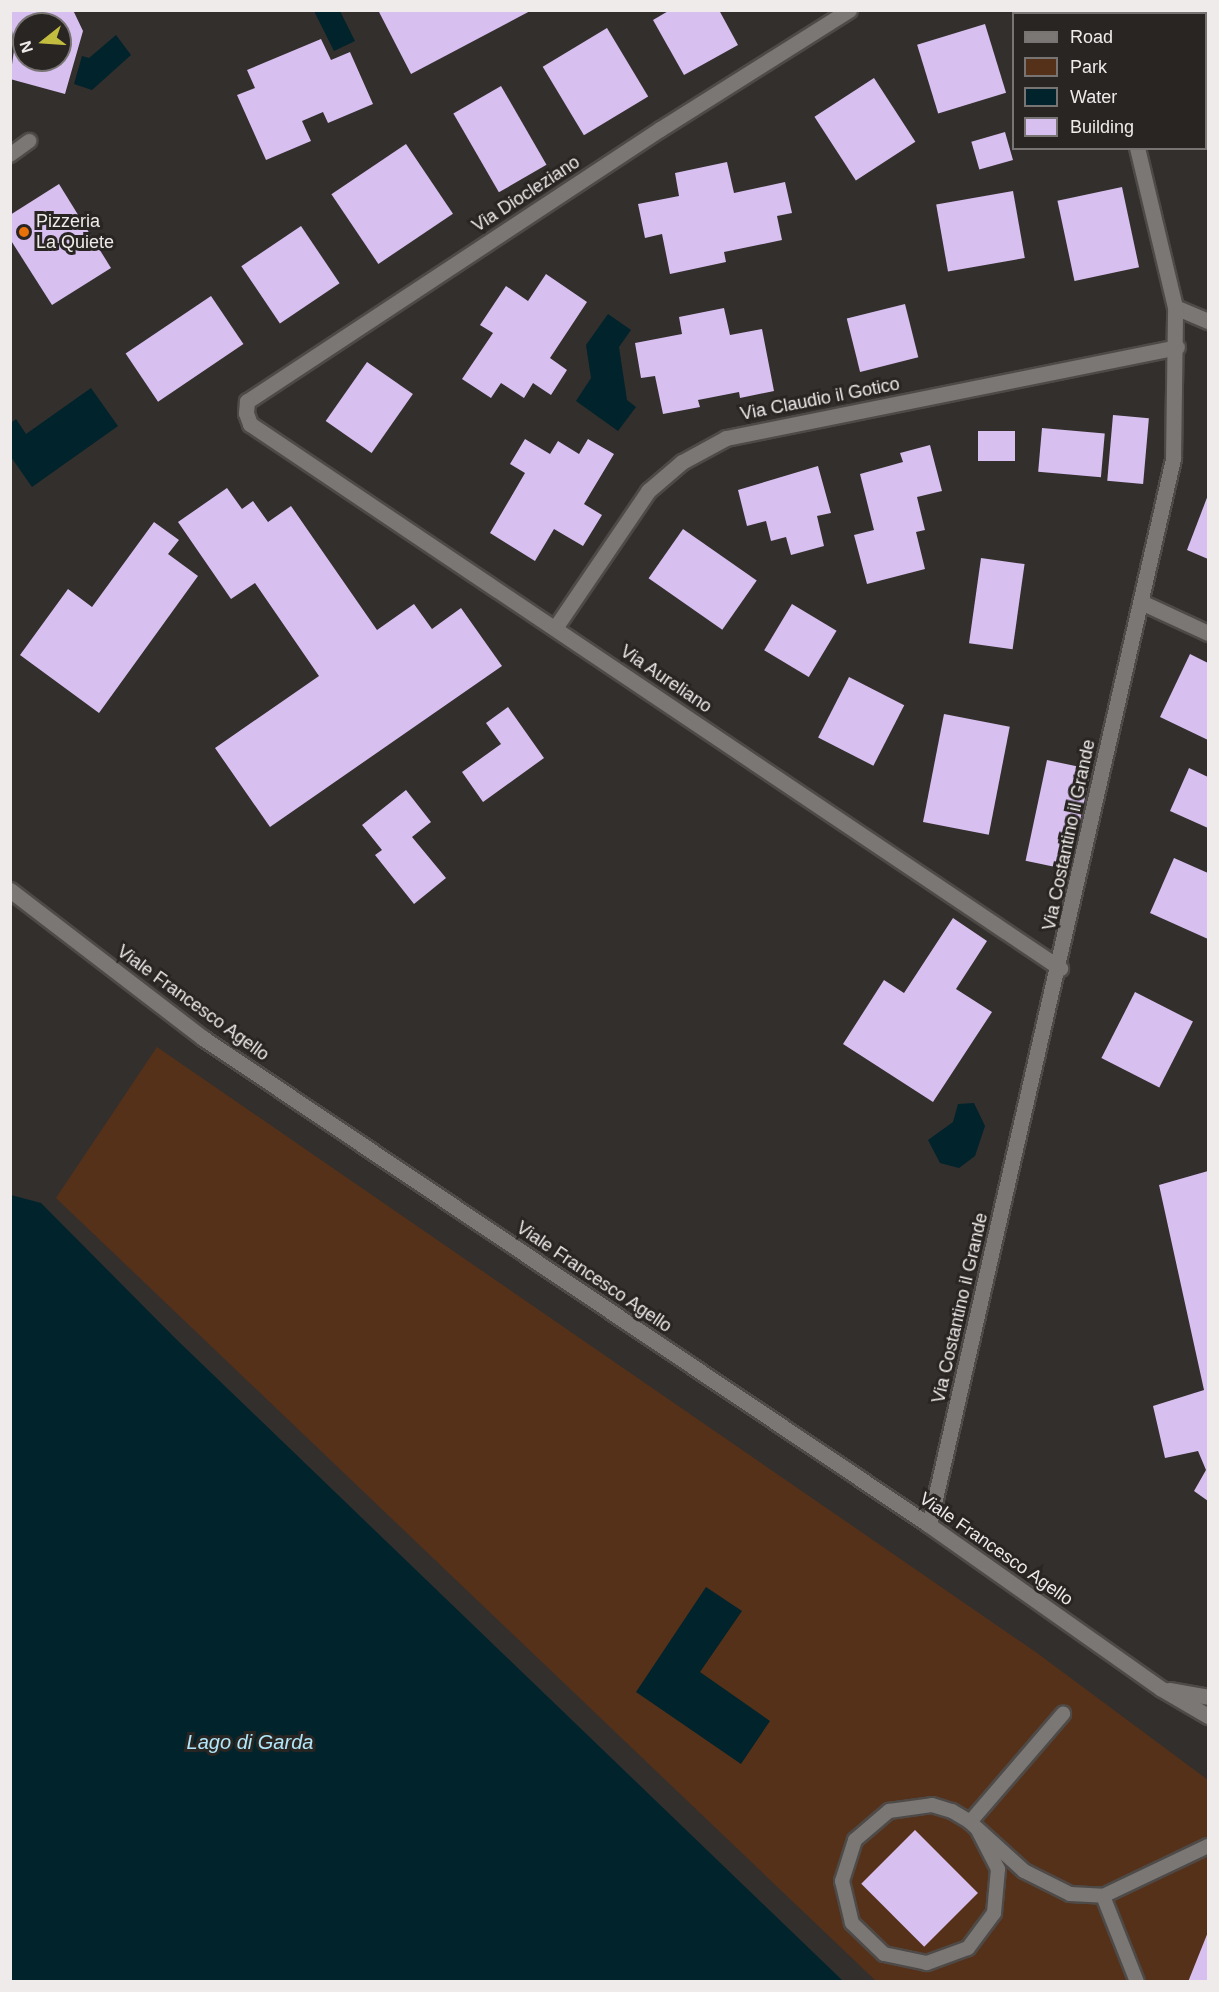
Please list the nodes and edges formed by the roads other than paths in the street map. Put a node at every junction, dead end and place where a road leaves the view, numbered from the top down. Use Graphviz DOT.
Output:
graph roads {
  1 [pos="849,10"];
  2 [pos="29,141"];
  3 [pos="1137,150"];
  4 [pos="10,155"];
  5 [pos="1175,306"];
  6 [pos="1209,321"];
  7 [pos="1177,347"];
  8 [pos="250,424"];
  9 [pos="1141,602"];
  10 [pos="555,628"];
  11 [pos="1209,633"];
  12 [pos="10,890"];
  13 [pos="1060,968"];
  14 [pos="929,1525"];
  15 [pos="1161,1689"];
  16 [pos="1209,1696"];
  17 [pos="1063,1714"];
  18 [pos="1209,1716"];
  19 [pos="974,1826"];
  20 [pos="1209,1846"];
  21 [pos="1103,1896"];
  22 [pos="1137,1982"];
  1 -- 8 [label="street, Via Diocleziano"];
  2 -- 4 [label="lane"];
  3 -- 5 [label="street, Via Costantino il Grande"];
  5 -- 6 [label="street"];
  5 -- 7 [label="street, Via Costantino il Grande"];
  7 -- 9 [label="street, Via Costantino il Grande"];
  7 -- 10 [label="street, Via Claudio il Gotico"];
  8 -- 10 [label="street, Via Aureliano"];
  9 -- 11 [label="street"];
  9 -- 13 [label="street, Via Costantino il Grande"];
  10 -- 13 [label="street, Via Aureliano"];
  12 -- 14 [label="street, Viale Francesco Agello"];
  13 -- 14 [label="street, Via Costantino il Grande"];
  14 -- 15 [label="street, Viale Francesco Agello"];
  15 -- 16 [label="street, Viale Francesco Agello"];
  15 -- 18 [label="street, Viale Francesco Agello"];
  17 -- 19 [label="lane"];
  19 -- 19 [label="lane"];
  19 -- 21 [label="lane"];
  20 -- 21 [label="lane"];
  21 -- 22 [label="lane"];
}
